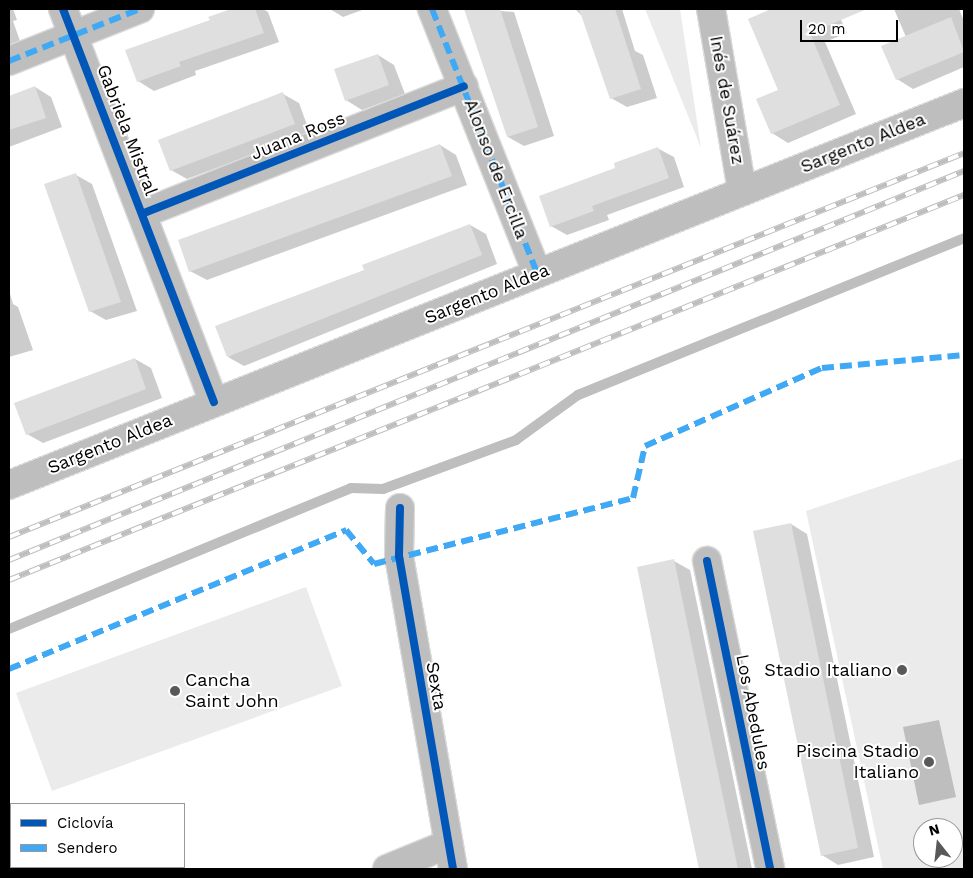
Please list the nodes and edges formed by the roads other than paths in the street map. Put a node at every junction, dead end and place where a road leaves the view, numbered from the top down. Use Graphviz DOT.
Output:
graph roads {
  1 [pos="63,9"];
  2 [pos="140,9"];
  3 [pos="432,9"];
  4 [pos="711,9"];
  5 [pos="74,35"];
  6 [pos="9,61"];
  7 [pos="464,86"];
  8 [pos="964,103"];
  9 [pos="742,192"];
  10 [pos="144,213"];
  11 [pos="537,274"];
  12 [pos="214,402"];
  13 [pos="9,484"];
  14 [pos="400,508"];
  15 [pos="707,561"];
  16 [pos="450,856"];
  17 [pos="387,869"];
  18 [pos="770,869"];
  1 -- 5 [label="street, Gabriela Mistral"];
  2 -- 5 [label="street"];
  3 -- 7 [label="street, Alonso de Ercilla"];
  4 -- 9 [label="street, Inés de Suárez"];
  5 -- 6 [label="street"];
  5 -- 10 [label="street, Gabriela Mistral"];
  7 -- 10 [label="street, Juana Ross"];
  7 -- 11 [label="street, Alonso de Ercilla"];
  8 -- 9 [label="street, Sargento Aldea"];
  9 -- 11 [label="street, Sargento Aldea"];
  10 -- 12 [label="street, Gabriela Mistral"];
  11 -- 12 [label="street, Sargento Aldea"];
  12 -- 13 [label="street, Sargento Aldea"];
  14 -- 16 [label="street, Sexta"];
  15 -- 18 [label="street, Los Abedules"];
  16 -- 17 [label="street"];
}
